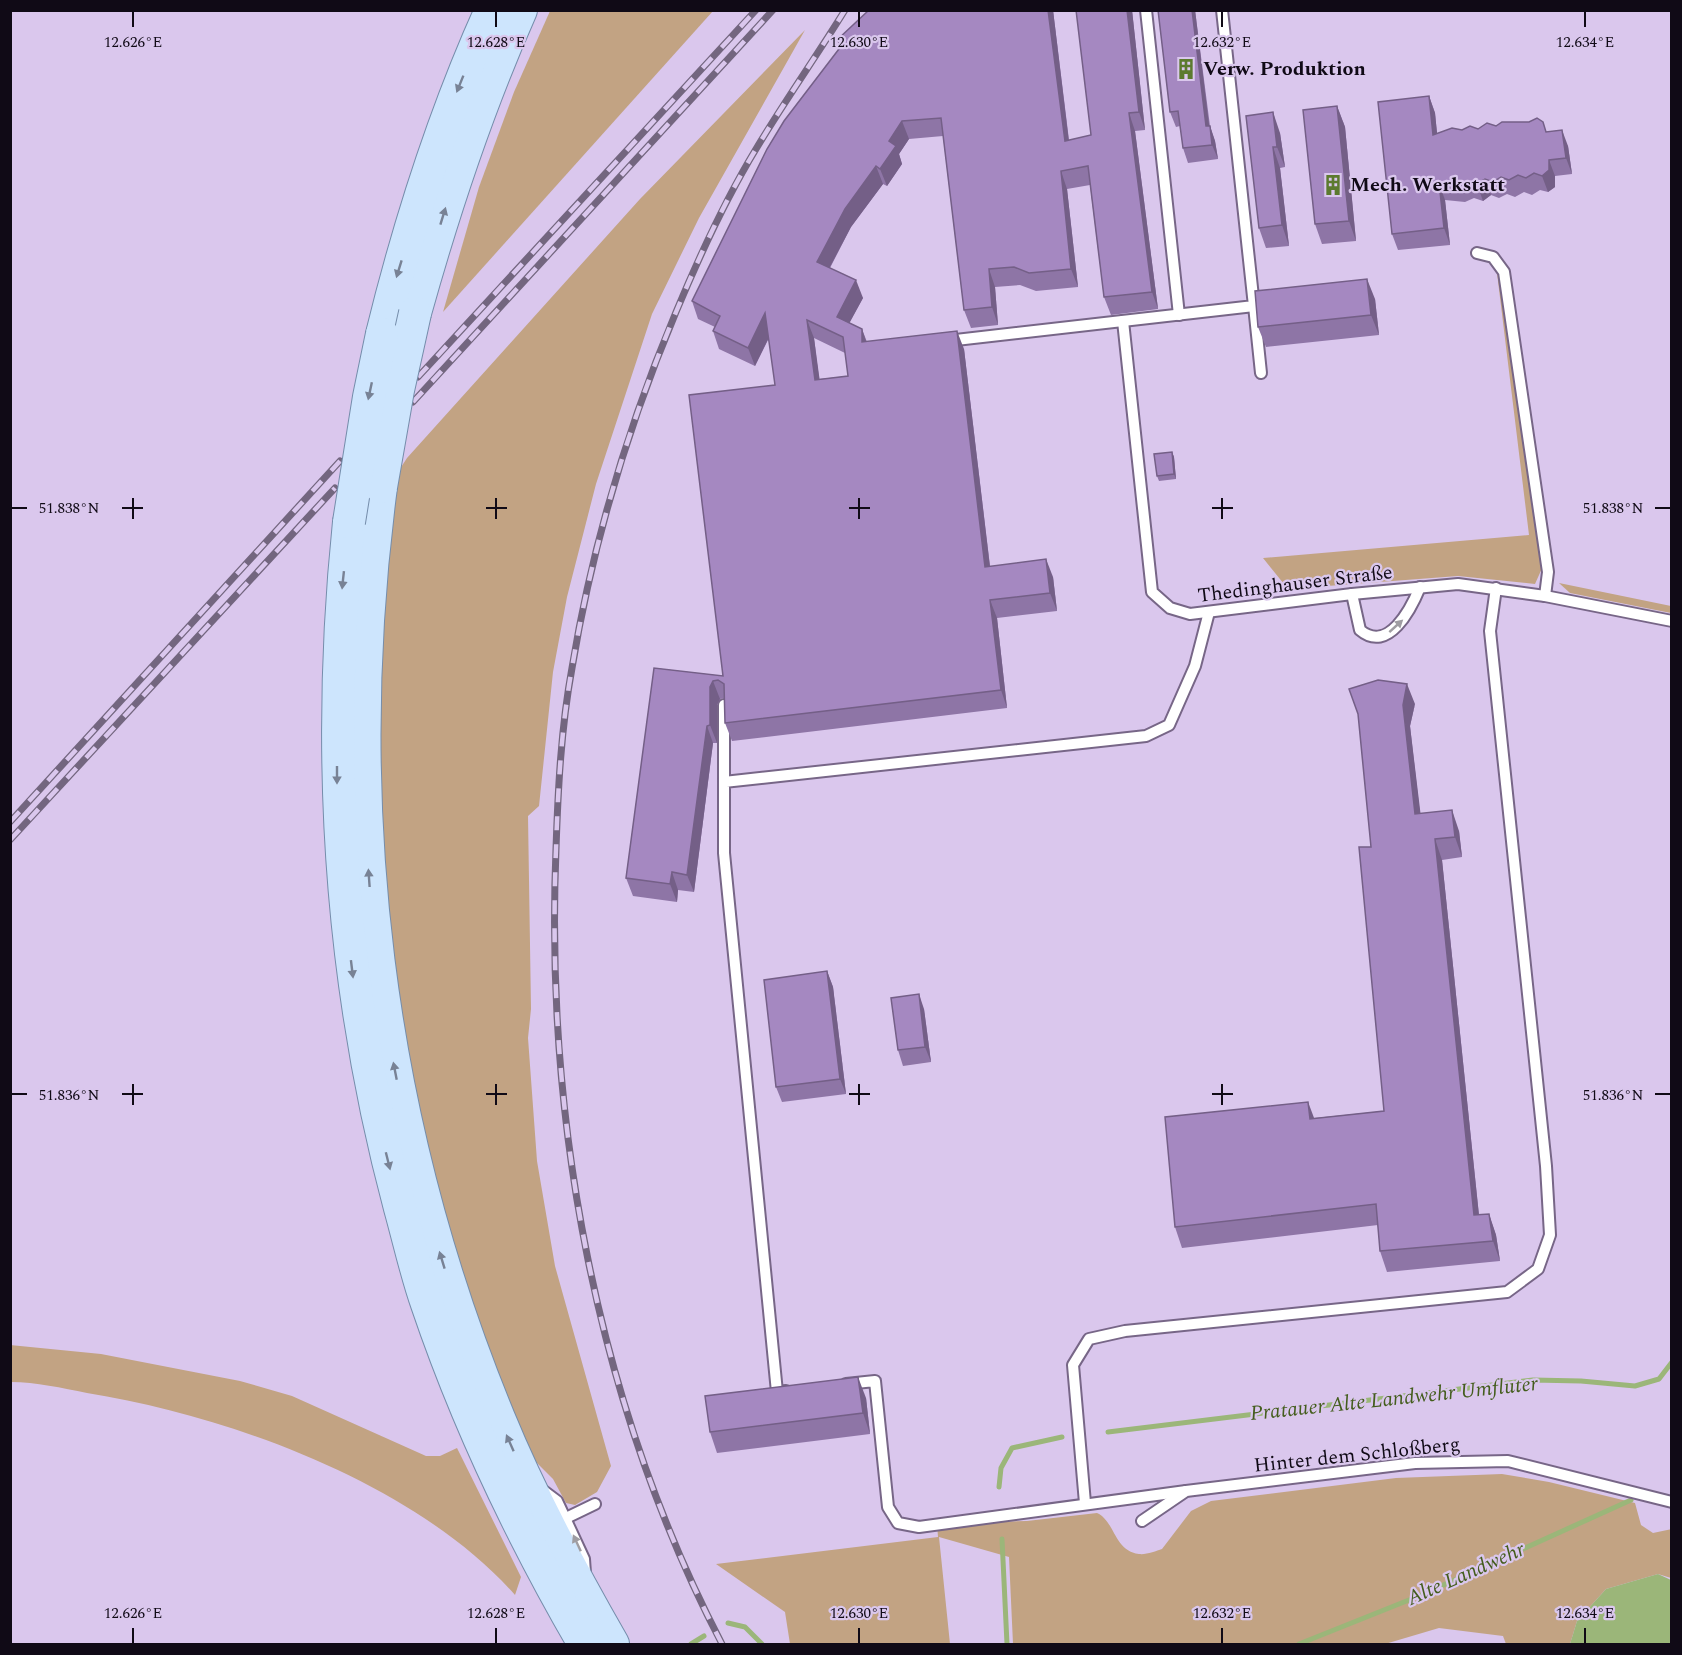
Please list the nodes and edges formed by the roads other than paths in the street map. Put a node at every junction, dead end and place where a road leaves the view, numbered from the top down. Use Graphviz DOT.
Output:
graph roads {
  1 [pos="491,10"];
  2 [pos="521,10"];
  3 [pos="1146,10"];
  4 [pos="1222,10"];
  5 [pos="1477,253"];
  6 [pos="1254,306"];
  7 [pos="1179,315"];
  8 [pos="1123,321"];
  9 [pos="936,342"];
  10 [pos="1262,373"];
  11 [pos="1420,587"];
  12 [pos="1496,588"];
  13 [pos="1352,594"];
  14 [pos="1545,596"];
  15 [pos="1209,612"];
  16 [pos="1671,621"];
  17 [pos="724,705"];
  18 [pos="724,782"];
  19 [pos="831,1386"];
  20 [pos="798,1389"];
  21 [pos="524,1476"];
  22 [pos="1186,1491"];
  23 [pos="1671,1502"];
  24 [pos="1085,1503"];
  25 [pos="595,1504"];
  26 [pos="566,1518"];
  27 [pos="1142,1521"];
  28 [pos="588,1600"];
  29 [pos="584,1644"];
  30 [pos="613,1644"];
  1 -- 29 [label="main road, one-way, bridge"];
  21 -- 2 [label="main road, one-way, bridge"];
  3 -- 7 [label="lane"];
  4 -- 6 [label="lane"];
  5 -- 14 [label="lane"];
  6 -- 7 [label="lane"];
  6 -- 10 [label="lane"];
  7 -- 8 [label="lane"];
  8 -- 9 [label="lane"];
  8 -- 15 [label="lane, Thedinghauser Straße"];
  11 -- 12 [label="lane, Thedinghauser Straße"];
  11 -- 13 [label="lane, Thedinghauser Straße"];
  13 -- 11 [label="lane, one-way"];
  12 -- 14 [label="lane, Thedinghauser Straße"];
  12 -- 24 [label="lane"];
  13 -- 15 [label="lane, Thedinghauser Straße"];
  14 -- 16 [label="lane, Thedinghauser Straße"];
  15 -- 18 [label="lane"];
  17 -- 18 [label="lane"];
  18 -- 20 [label="lane"];
  19 -- 24 [label="lane, Hinter dem Schloßberg"];
  21 -- 26 [label="lane"];
  21 -- 28 [label="main road"];
  22 -- 23 [label="lane, Hinter dem Schloßberg"];
  22 -- 24 [label="lane, Hinter dem Schloßberg"];
  22 -- 27 [label="lane, Hinter dem Schloßberg"];
  25 -- 26 [label="lane"];
  28 -- 26 [label="lane, one-way"];
  28 -- 30 [label="main road"];
}
